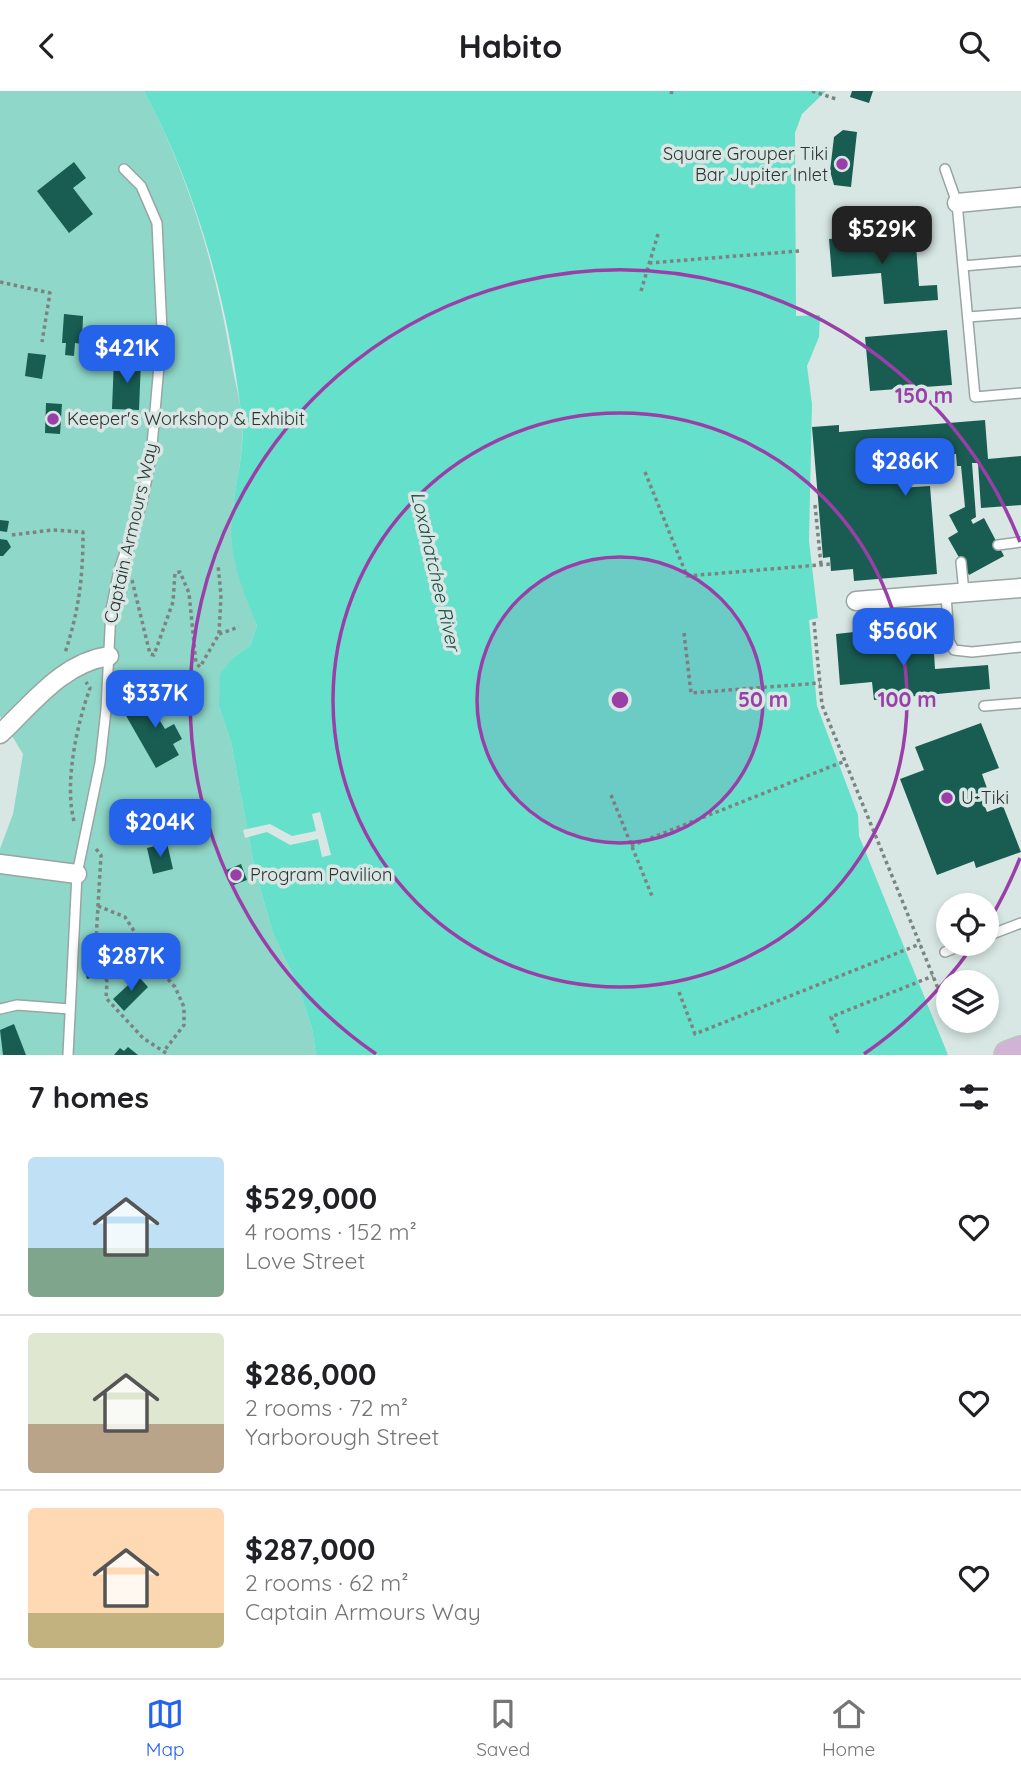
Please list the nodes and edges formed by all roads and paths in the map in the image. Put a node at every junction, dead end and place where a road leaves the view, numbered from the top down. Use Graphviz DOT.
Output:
graph roads {
  1 [pos="812,91"];
  2 [pos="836,99"];
  3 [pos="124,169"];
  4 [pos="945,169"];
  5 [pos="1021,197"];
  6 [pos="957,203"];
  7 [pos="658,234"];
  8 [pos="799,251"];
  9 [pos="1021,261"];
  10 [pos="649,263"];
  11 [pos="963,266"];
  12 [pos="0,282"];
  13 [pos="641,291"];
  14 [pos="1021,313"];
  15 [pos="968,317"];
  16 [pos="90,333"];
  17 [pos="161,338"];
  18 [pos="42,342"];
  19 [pos="1021,393"];
  20 [pos="645,472"];
  21 [pos="815,505"];
  22 [pos="1021,543"];
  23 [pos="998,545"];
  24 [pos="961,562"];
  25 [pos="831,564"];
  26 [pos="120,565"];
  27 [pos="218,565"];
  28 [pos="821,565"];
  29 [pos="1021,588"];
  30 [pos="955,593"];
  31 [pos="856,601"];
  32 [pos="814,622"];
  33 [pos="239,627"];
  34 [pos="684,633"];
  35 [pos="219,634"];
  36 [pos="1021,647"];
  37 [pos="108,656"];
  38 [pos="820,683"];
  39 [pos="1021,703"];
  40 [pos="984,706"];
  41 [pos="0,734"];
  42 [pos="845,761"];
  43 [pos="611,795"];
  44 [pos="631,846"];
  45 [pos="0,864"];
  46 [pos="78,874"];
  47 [pos="652,896"];
  48 [pos="98,906"];
  49 [pos="1021,923"];
  50 [pos="999,931"];
  51 [pos="920,944"];
  52 [pos="933,975"];
  53 [pos="936,983"];
  54 [pos="679,992"];
  55 [pos="0,1009"];
  56 [pos="70,1009"];
  57 [pos="838,1033"];
  58 [pos="1021,1050"];
  59 [pos="164,1051"];
  60 [pos="68,1055"];
  61 [pos="1008,1055"];
  1 -- 2 [label="path"];
  3 -- 17 [label="lane, Captain Armours Way"];
  4 -- 6 [label="lane"];
  5 -- 6 [label="street"];
  6 -- 11 [label="lane"];
  7 -- 10 [label="path"];
  8 -- 10 [label="path"];
  9 -- 11 [label="lane"];
  10 -- 13 [label="path"];
  11 -- 15 [label="lane"];
  12 -- 18 [label="path"];
  14 -- 15 [label="lane"];
  15 -- 19 [label="lane"];
  16 -- 17 [label="path"];
  17 -- 26 [label="lane, Captain Armours Way"];
  20 -- 28 [label="path"];
  21 -- 28 [label="path"];
  22 -- 23 [label="lane"];
  24 -- 30 [label="lane"];
  25 -- 28 [label="path"];
  26 -- 35 [label="path"];
  26 -- 37 [label="lane, Captain Armours Way"];
  27 -- 35 [label="path"];
  29 -- 30 [label="street"];
  30 -- 31 [label="street"];
  30 -- 36 [label="lane"];
  32 -- 38 [label="path"];
  33 -- 35 [label="path"];
  34 -- 38 [label="path"];
  37 -- 41 [label="street"];
  37 -- 46 [label="lane, Captain Armours Way"];
  38 -- 42 [label="path"];
  39 -- 40 [label="lane"];
  42 -- 44 [label="path"];
  42 -- 51 [label="path"];
  43 -- 44 [label="path"];
  44 -- 47 [label="path"];
  45 -- 46 [label="street"];
  46 -- 56 [label="lane, Captain Armours Way"];
  48 -- 59 [label="path"];
  49 -- 50 [label="lane"];
  51 -- 52 [label="path"];
  51 -- 54 [label="path"];
  52 -- 53 [label="path"];
  52 -- 57 [label="path"];
  55 -- 56 [label="lane"];
  56 -- 60 [label="lane, Captain Armours Way"];
  58 -- 61 [label="main road"];
}
